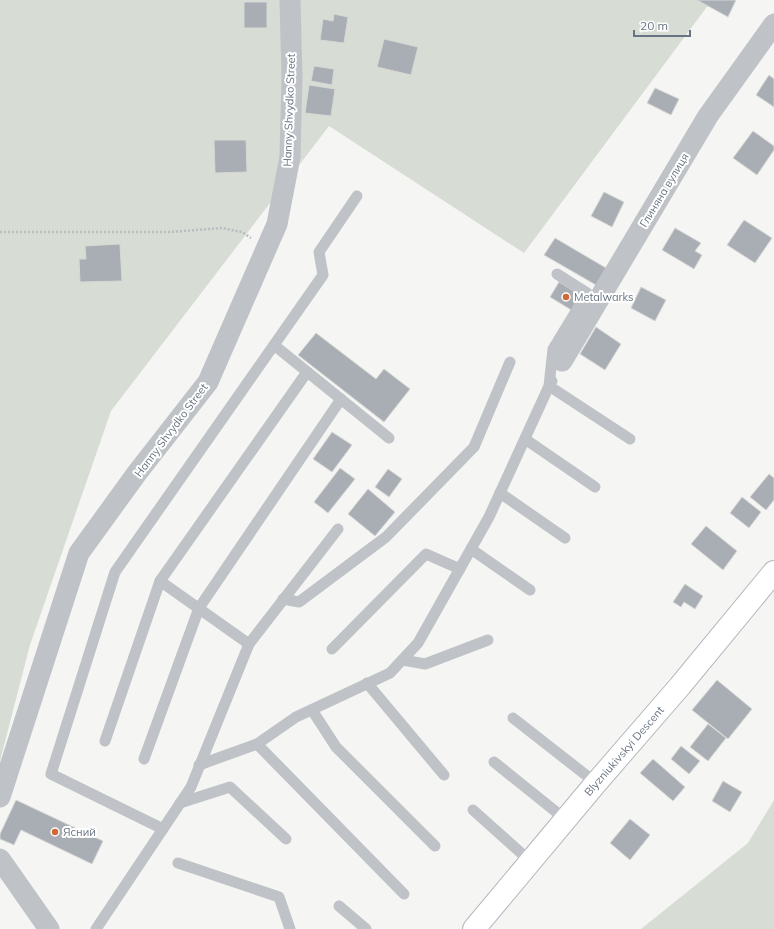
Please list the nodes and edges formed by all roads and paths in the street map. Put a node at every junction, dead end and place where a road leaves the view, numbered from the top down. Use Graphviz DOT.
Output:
graph roads {
  1 [pos="290,0"];
  2 [pos="774,24"];
  3 [pos="357,196"];
  4 [pos="0,232"];
  5 [pos="266,248"];
  6 [pos="557,274"];
  7 [pos="274,345"];
  8 [pos="562,361"];
  9 [pos="510,362"];
  10 [pos="307,372"];
  11 [pos="549,386"];
  12 [pos="341,399"];
  13 [pos="389,438"];
  14 [pos="525,439"];
  15 [pos="630,439"];
  16 [pos="594,487"];
  17 [pos="500,494"];
  18 [pos="338,529"];
  19 [pos="565,538"];
  20 [pos="471,549"];
  21 [pos="460,569"];
  22 [pos="774,572"];
  23 [pos="160,581"];
  24 [pos="530,590"];
  25 [pos="283,599"];
  26 [pos="199,608"];
  27 [pos="488,640"];
  28 [pos="249,644"];
  29 [pos="332,649"];
  30 [pos="403,660"];
  31 [pos="367,683"];
  32 [pos="312,710"];
  33 [pos="513,718"];
  34 [pos="105,741"];
  35 [pos="257,744"];
  36 [pos="144,759"];
  37 [pos="494,762"];
  38 [pos="199,765"];
  39 [pos="444,775"];
  40 [pos="596,783"];
  41 [pos="0,797"];
  42 [pos="180,804"];
  43 [pos="473,810"];
  44 [pos="565,819"];
  45 [pos="163,829"];
  46 [pos="286,838"];
  47 [pos="435,846"];
  48 [pos="0,859"];
  49 [pos="530,862"];
  50 [pos="178,863"];
  51 [pos="404,894"];
  52 [pos="339,906"];
  53 [pos="49,929"];
  54 [pos="96,929"];
  55 [pos="290,929"];
  56 [pos="366,929"];
  57 [pos="474,929"];
  1 -- 5 [label="street, Hanny Shvydko Street"];
  2 -- 8 [label="street, Глиняна вулиця"];
  3 -- 7 [label="lane"];
  4 -- 5 [label="path"];
  5 -- 41 [label="street, Hanny Shvydko Street"];
  6 -- 11 [label="lane"];
  7 -- 10 [label="lane"];
  7 -- 45 [label="lane"];
  8 -- 11 [label="lane"];
  9 -- 25 [label="lane"];
  10 -- 12 [label="lane"];
  10 -- 23 [label="lane"];
  11 -- 14 [label="lane"];
  11 -- 15 [label="lane"];
  12 -- 13 [label="lane"];
  12 -- 26 [label="lane"];
  14 -- 16 [label="lane"];
  14 -- 17 [label="lane"];
  17 -- 19 [label="lane"];
  17 -- 20 [label="lane"];
  18 -- 25 [label="lane"];
  20 -- 21 [label="lane"];
  20 -- 24 [label="lane"];
  21 -- 29 [label="lane"];
  21 -- 30 [label="lane"];
  22 -- 40 [label="street, Blyzniukivskyi Descent"];
  23 -- 26 [label="lane"];
  23 -- 34 [label="lane"];
  25 -- 28 [label="lane"];
  26 -- 28 [label="lane"];
  26 -- 36 [label="lane"];
  27 -- 30 [label="lane"];
  28 -- 38 [label="lane"];
  30 -- 31 [label="lane"];
  31 -- 32 [label="lane"];
  31 -- 39 [label="lane"];
  32 -- 35 [label="lane"];
  32 -- 47 [label="lane"];
  33 -- 40 [label="lane"];
  35 -- 38 [label="lane"];
  35 -- 51 [label="lane"];
  37 -- 44 [label="lane"];
  38 -- 42 [label="lane"];
  40 -- 44 [label="street, Blyzniukivskyi Descent"];
  42 -- 45 [label="lane"];
  42 -- 46 [label="lane"];
  43 -- 49 [label="lane"];
  44 -- 49 [label="street, Blyzniukivskyi Descent"];
  45 -- 54 [label="lane"];
  48 -- 53 [label="street"];
  49 -- 57 [label="street, Blyzniukivskyi Descent"];
  50 -- 55 [label="lane"];
  52 -- 56 [label="lane"];
}
